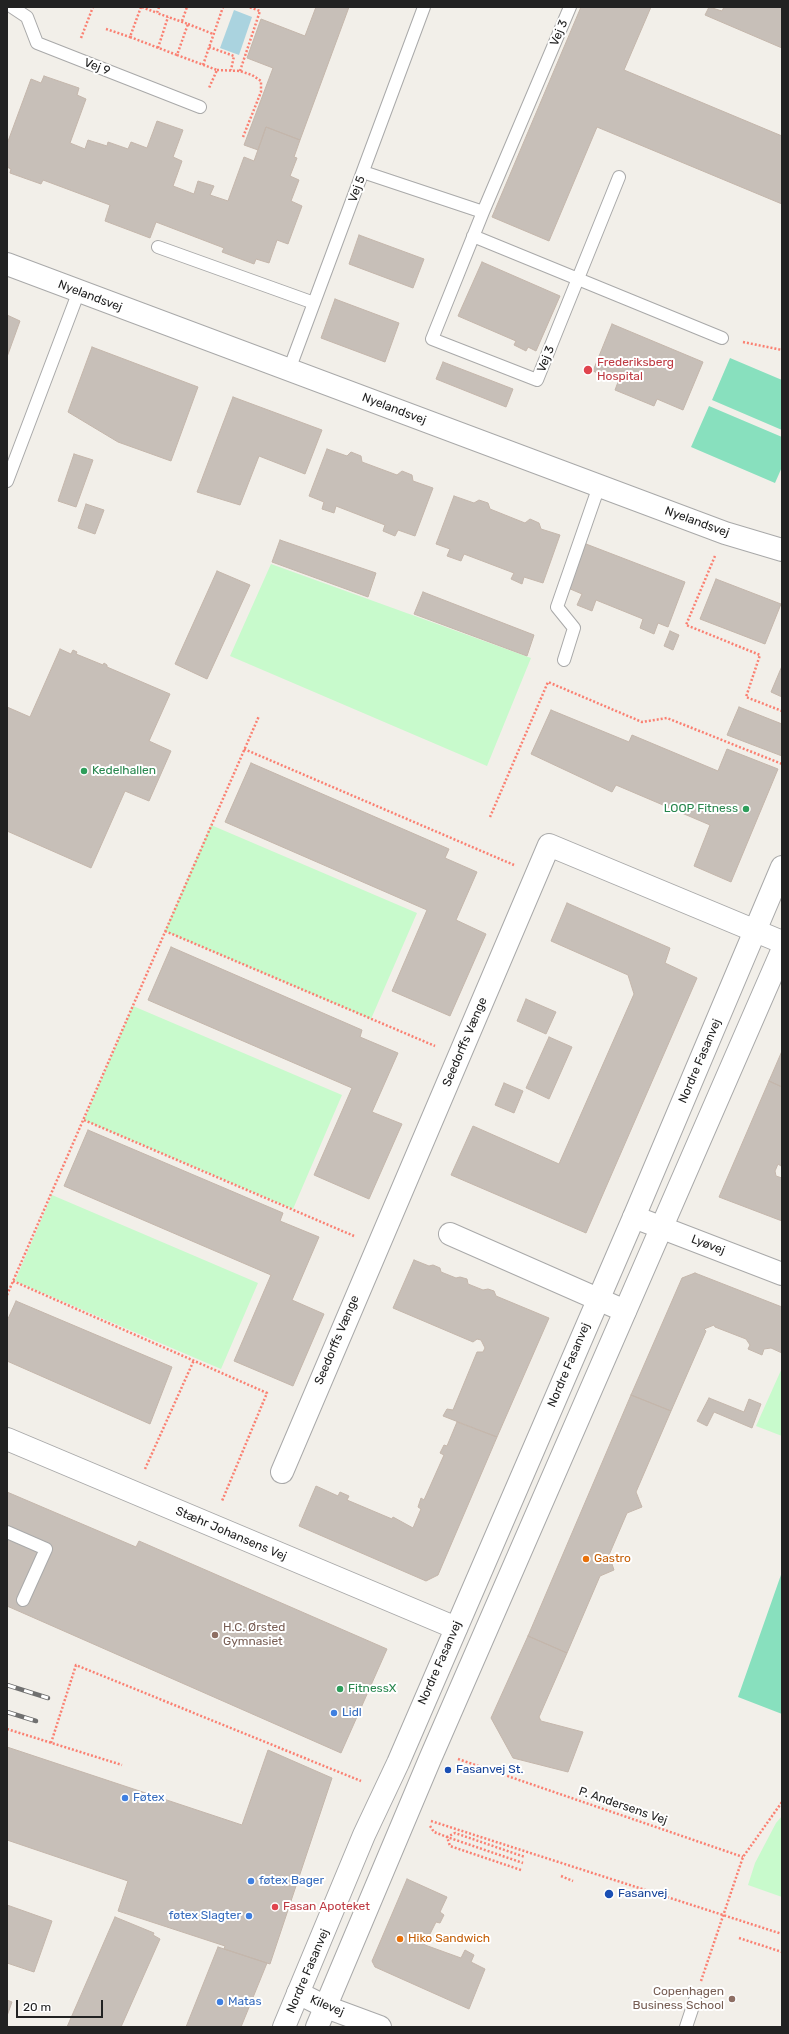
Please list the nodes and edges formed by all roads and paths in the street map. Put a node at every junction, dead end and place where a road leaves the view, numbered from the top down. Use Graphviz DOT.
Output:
graph roads {
  1 [pos="12,7"];
  2 [pos="93,7"];
  3 [pos="142,7"];
  4 [pos="159,7"];
  5 [pos="187,7"];
  6 [pos="223,7"];
  7 [pos="250,7"];
  8 [pos="424,7"];
  9 [pos="570,7"];
  10 [pos="157,13"];
  11 [pos="168,17"];
  12 [pos="182,21"];
  13 [pos="188,24"];
  14 [pos="106,29"];
  15 [pos="214,34"];
  16 [pos="130,37"];
  17 [pos="209,46"];
  18 [pos="158,48"];
  19 [pos="177,55"];
  20 [pos="73,58"];
  21 [pos="203,65"];
  22 [pos="217,70"];
  23 [pos="231,70"];
  24 [pos="240,71"];
  25 [pos="200,107"];
  26 [pos="243,137"];
  27 [pos="363,172"];
  28 [pos="619,177"];
  29 [pos="483,212"];
  30 [pos="473,236"];
  31 [pos="158,247"];
  32 [pos="7,264"];
  33 [pos="578,279"];
  34 [pos="79,291"];
  35 [pos="314,303"];
  36 [pos="722,338"];
  37 [pos="782,350"];
  38 [pos="289,370"];
  39 [pos="7,481"];
  40 [pos="599,486"];
  41 [pos="725,533"];
  42 [pos="782,550"];
  43 [pos="564,660"];
  44 [pos="782,711"];
  45 [pos="259,716"];
  46 [pos="244,749"];
  47 [pos="782,764"];
  48 [pos="490,817"];
  49 [pos="782,867"];
  50 [pos="537,875"];
  51 [pos="166,931"];
  52 [pos="755,931"];
  53 [pos="782,942"];
  54 [pos="782,951"];
  55 [pos="459,1056"];
  56 [pos="84,1120"];
  57 [pos="634,1217"];
  58 [pos="662,1227"];
  59 [pos="450,1234"];
  60 [pos="377,1246"];
  61 [pos="782,1274"];
  62 [pos="12,1281"];
  63 [pos="7,1295"];
  64 [pos="598,1299"];
  65 [pos="625,1311"];
  66 [pos="194,1360"];
  67 [pos="7,1439"];
  68 [pos="282,1472"];
  69 [pos="134,1493"];
  70 [pos="212,1525"];
  71 [pos="7,1532"];
  72 [pos="23,1600"];
  73 [pos="456,1628"];
  74 [pos="483,1640"];
  75 [pos="7,1729"];
  76 [pos="51,1743"];
  77 [pos="435,1748"];
  78 [pos="122,1765"];
  79 [pos="385,1792"];
  80 [pos="782,1802"];
  81 [pos="425,1819"];
  82 [pos="452,1839"];
  83 [pos="525,1857"];
  84 [pos="743,1857"];
  85 [pos="523,1863"];
  86 [pos="521,1870"];
  87 [pos="560,1876"];
  88 [pos="573,1881"];
  89 [pos="724,1915"];
  90 [pos="782,1934"];
  91 [pos="739,1938"];
  92 [pos="782,1952"];
  93 [pos="298,1993"];
  94 [pos="695,2000"];
  95 [pos="326,2007"];
  96 [pos="284,2027"];
  97 [pos="317,2027"];
  98 [pos="380,2027"];
  99 [pos="686,2027"];
  1 -- 20 [label="lane, Vej 9"];
  2 -- 20 [label="path"];
  3 -- 10 [label="path"];
  3 -- 16 [label="path"];
  4 -- 10 [label="path"];
  5 -- 12 [label="path"];
  6 -- 15 [label="path"];
  7 -- 24 [label="path"];
  8 -- 27 [label="lane, Vej 5"];
  9 -- 29 [label="lane, Vej 3"];
  10 -- 11 [label="path"];
  11 -- 12 [label="path"];
  11 -- 18 [label="path"];
  12 -- 13 [label="path"];
  13 -- 15 [label="path"];
  13 -- 19 [label="path"];
  14 -- 16 [label="path"];
  15 -- 17 [label="path"];
  16 -- 18 [label="path"];
  17 -- 21 [label="path"];
  17 -- 23 [label="path"];
  18 -- 19 [label="path"];
  19 -- 21 [label="path"];
  20 -- 25 [label="lane, Vej 9"];
  21 -- 22 [label="path"];
  22 -- 23 [label="path"];
  22 -- 25 [label="path"];
  23 -- 24 [label="path"];
  24 -- 26 [label="path"];
  27 -- 29 [label="lane"];
  27 -- 35 [label="lane, Vej 5"];
  28 -- 33 [label="lane"];
  29 -- 30 [label="lane, Vej 3"];
  30 -- 33 [label="lane"];
  30 -- 33 [label="lane, Vej 3"];
  31 -- 35 [label="lane"];
  32 -- 34 [label="street, Nyelandsvej"];
  33 -- 36 [label="lane"];
  34 -- 38 [label="street, Nyelandsvej"];
  34 -- 39 [label="lane"];
  35 -- 38 [label="lane, Vej 5"];
  36 -- 37 [label="path"];
  38 -- 40 [label="street, Nyelandsvej"];
  40 -- 41 [label="street, Nyelandsvej"];
  40 -- 43 [label="lane"];
  41 -- 42 [label="street, Nyelandsvej"];
  41 -- 44 [label="path"];
  45 -- 46 [label="path"];
  46 -- 50 [label="path"];
  46 -- 51 [label="path"];
  47 -- 48 [label="path"];
  49 -- 52 [label="street, Nordre Fasanvej"];
  50 -- 52 [label="street, Seedorffs Vænge"];
  50 -- 55 [label="street, Seedorffs Vænge"];
  51 -- 55 [label="path"];
  51 -- 56 [label="path"];
  52 -- 53 [label="street, Seedorffs Vænge"];
  52 -- 57 [label="street, Nordre Fasanvej"];
  54 -- 58 [label="street"];
  55 -- 60 [label="street, Seedorffs Vænge"];
  56 -- 60 [label="path"];
  56 -- 62 [label="path"];
  57 -- 58 [label="street, Lyøvej"];
  57 -- 64 [label="street, Nordre Fasanvej"];
  58 -- 61 [label="street, Lyøvej"];
  58 -- 65 [label="street"];
  59 -- 64 [label="street"];
  60 -- 68 [label="street, Seedorffs Vænge"];
  62 -- 63 [label="path"];
  62 -- 66 [label="path"];
  64 -- 65 [label="street"];
  64 -- 73 [label="street, Nordre Fasanvej"];
  65 -- 74 [label="street"];
  66 -- 69 [label="path"];
  66 -- 70 [label="path"];
  67 -- 69 [label="street, Stæhr Johansens Vej"];
  69 -- 70 [label="street, Stæhr Johansens Vej"];
  70 -- 73 [label="street, Stæhr Johansens Vej"];
  71 -- 72 [label="lane"];
  73 -- 74 [label="street, Stæhr Johansens Vej"];
  73 -- 79 [label="street, Nordre Fasanvej"];
  74 -- 77 [label="street"];
  75 -- 76 [label="path"];
  76 -- 78 [label="path"];
  76 -- 79 [label="path"];
  77 -- 84 [label="path, P. Andersens Vej"];
  77 -- 95 [label="street"];
  79 -- 93 [label="street, Nordre Fasanvej"];
  80 -- 84 [label="path"];
  81 -- 89 [label="path"];
  82 -- 85 [label="path"];
  83 -- 86 [label="path"];
  84 -- 89 [label="path"];
  87 -- 88 [label="path"];
  89 -- 90 [label="path"];
  89 -- 94 [label="path"];
  91 -- 92 [label="path"];
  93 -- 95 [label="street, Kilevej"];
  93 -- 96 [label="street, Nordre Fasanvej"];
  94 -- 99 [label="lane"];
  95 -- 97 [label="street"];
  95 -- 98 [label="street, Kilevej"];
}
